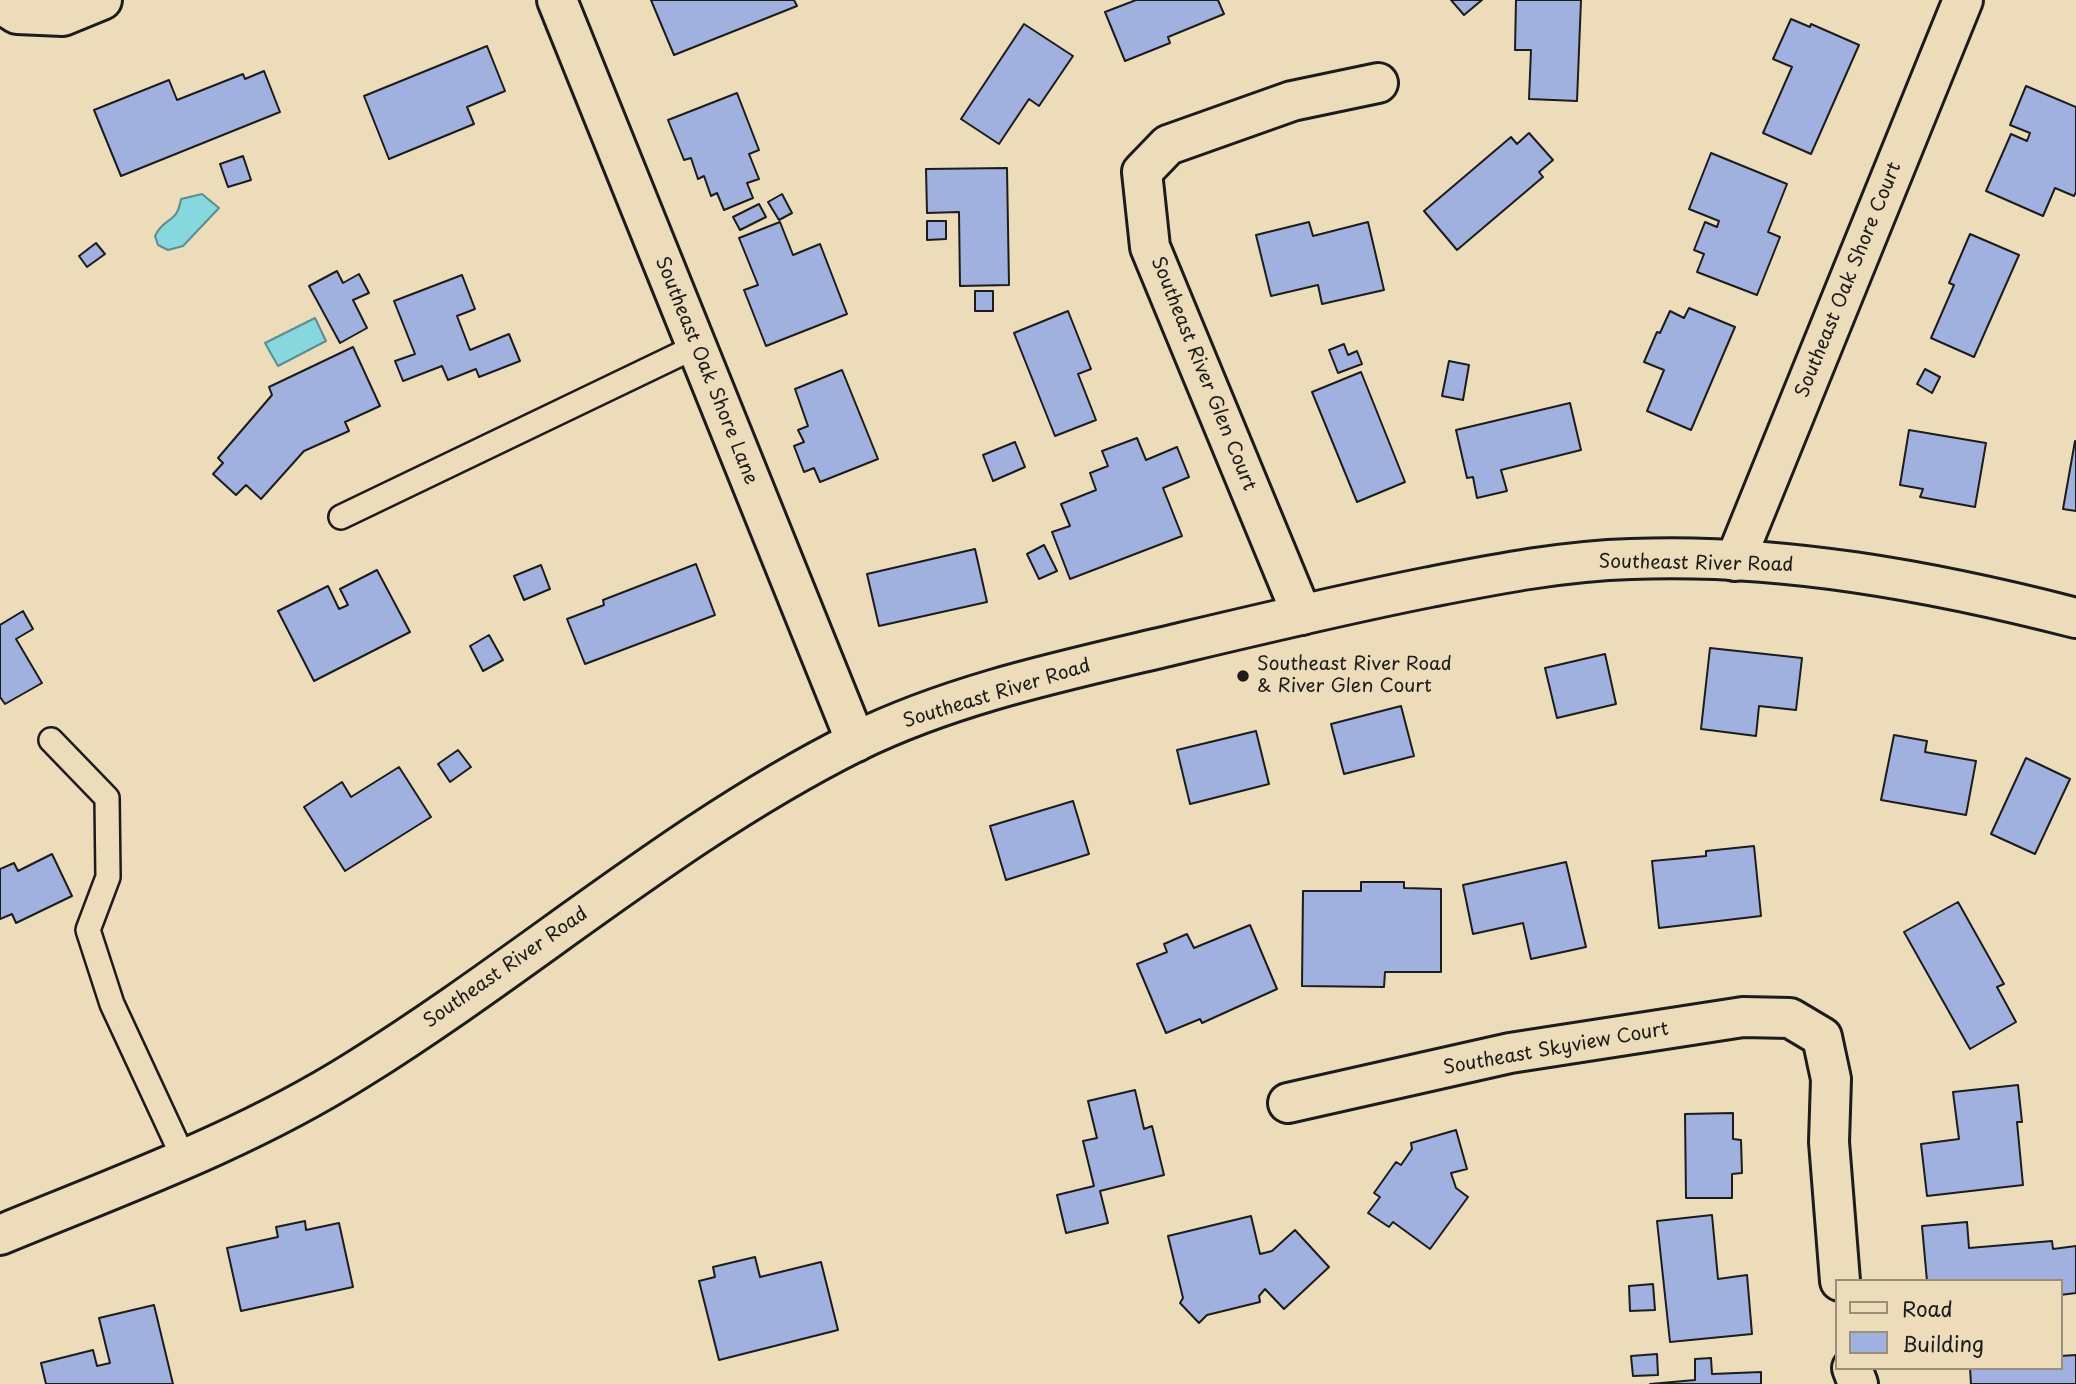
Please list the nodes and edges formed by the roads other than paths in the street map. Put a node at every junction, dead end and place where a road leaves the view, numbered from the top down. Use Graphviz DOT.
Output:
graph roads {
  1 [pos="102,0"];
  2 [pos="557,0"];
  3 [pos="1963,0"];
  4 [pos="0,3"];
  5 [pos="1378,83"];
  6 [pos="696,346"];
  7 [pos="341,517"];
  8 [pos="1735,561"];
  9 [pos="1302,615"];
  10 [pos="2076,618"];
  11 [pos="51,740"];
  12 [pos="856,742"];
  13 [pos="1288,1103"];
  14 [pos="184,1159"];
  15 [pos="0,1235"];
  16 [pos="1840,1279"];
  1 -- 4 [label="street"];
  2 -- 6 [label="street, Southeast Oak Shore Lane"];
  3 -- 8 [label="street, Southeast Oak Shore Court"];
  5 -- 9 [label="street, Southeast River Glen Court"];
  6 -- 7 [label="lane"];
  6 -- 12 [label="street, Southeast Oak Shore Lane"];
  8 -- 9 [label="street, Southeast River Road"];
  8 -- 10 [label="street, Southeast River Road"];
  9 -- 12 [label="street, Southeast River Road"];
  11 -- 14 [label="lane"];
  12 -- 14 [label="street, Southeast River Road"];
  13 -- 16 [label="street, Southeast Skyview Court"];
  14 -- 15 [label="street, Southeast River Road"];
}
